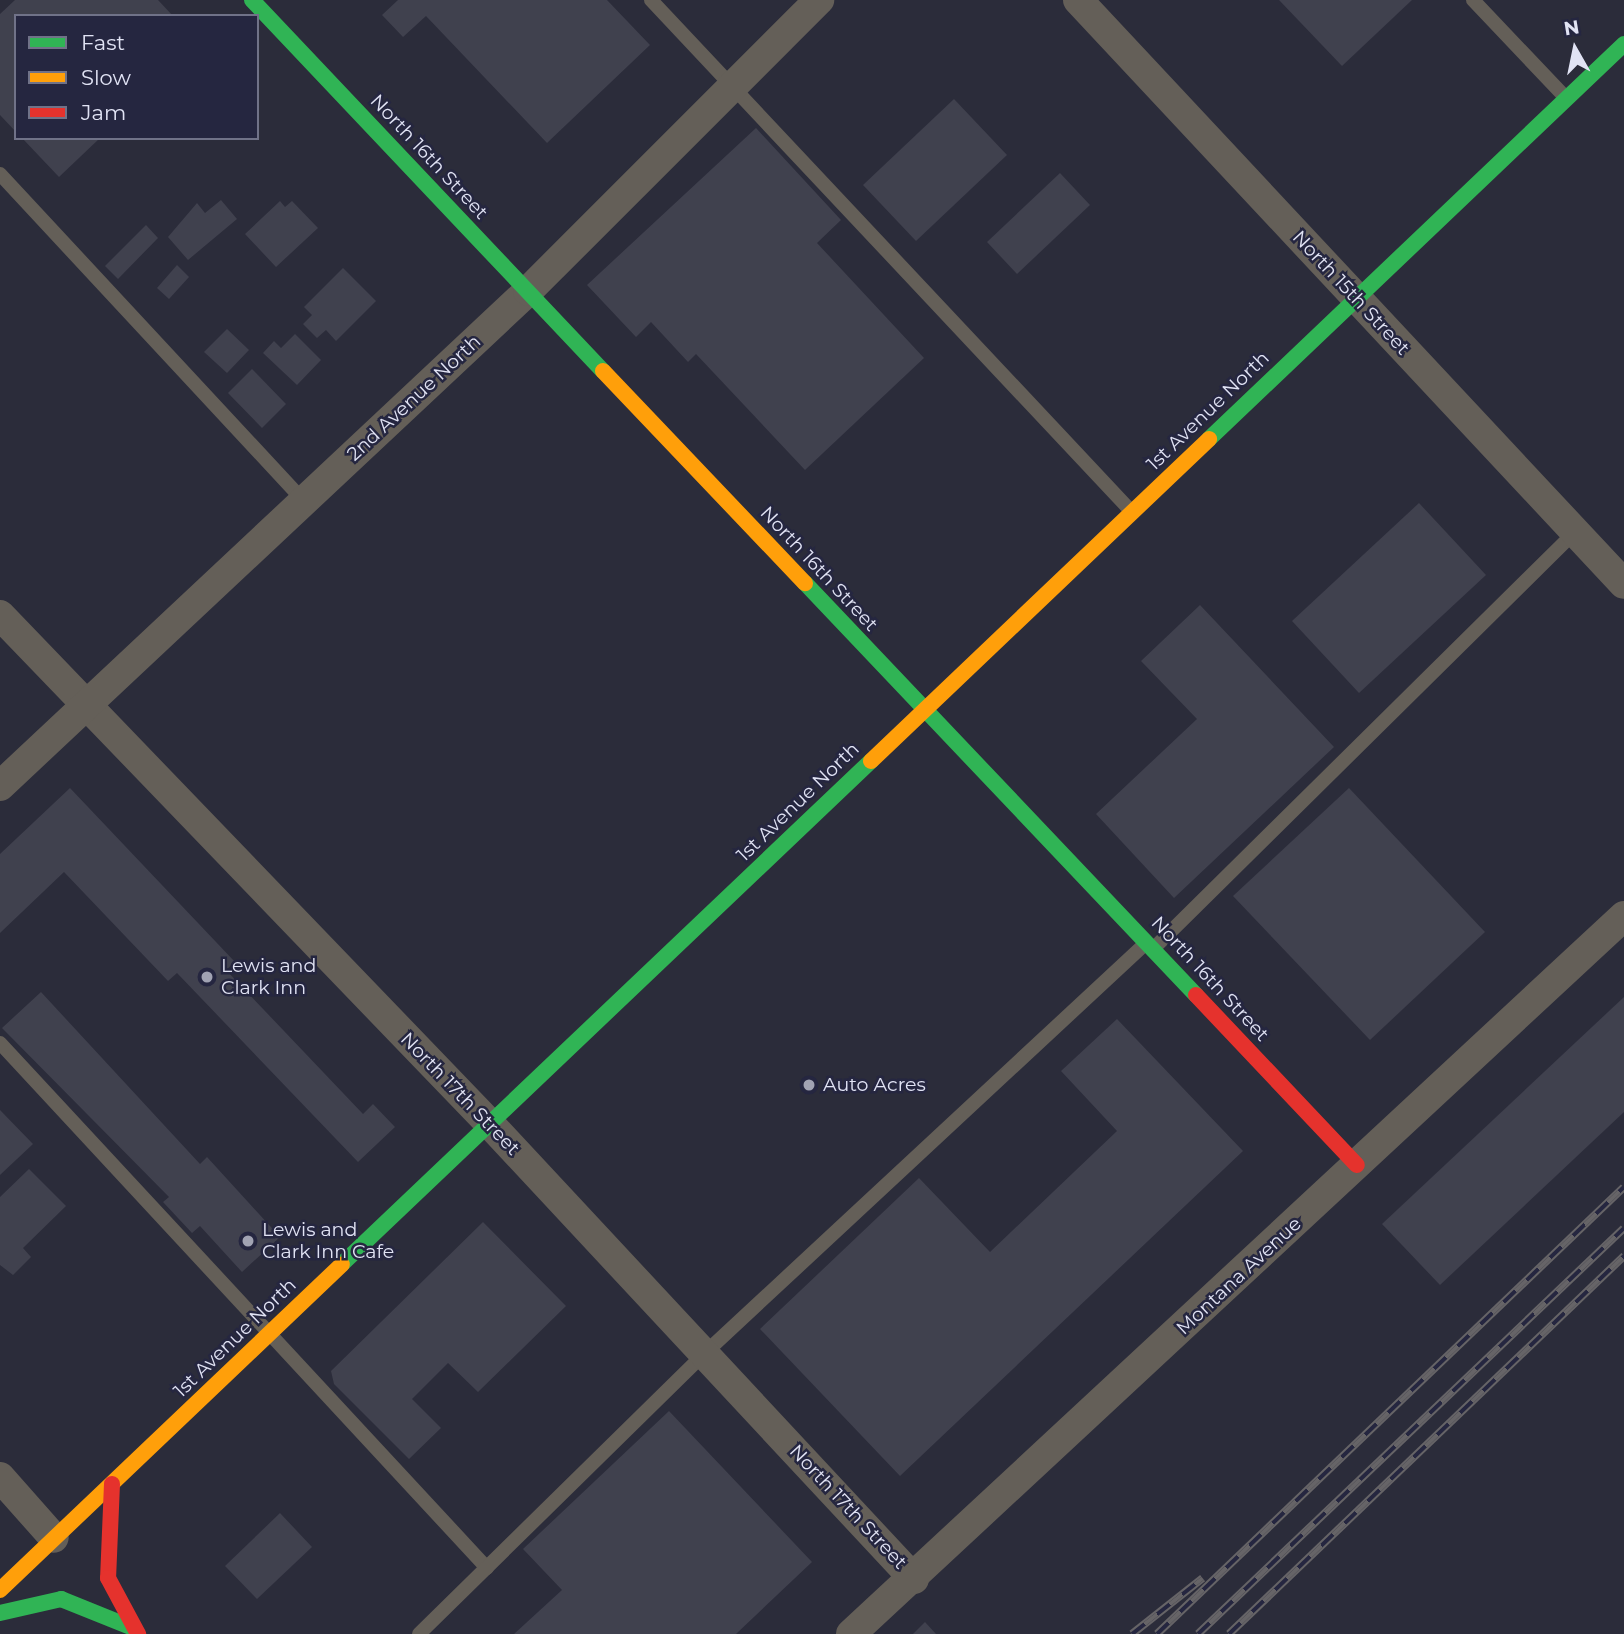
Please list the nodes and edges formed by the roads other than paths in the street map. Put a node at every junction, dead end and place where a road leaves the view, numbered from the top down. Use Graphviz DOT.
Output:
graph roads {
  1 [pos="252,0"];
  2 [pos="651,0"];
  3 [pos="819,0"];
  4 [pos="1078,0"];
  5 [pos="1473,0"];
  6 [pos="1624,44"];
  7 [pos="732,86"];
  8 [pos="1566,99"];
  9 [pos="0,174"];
  10 [pos="528,291"];
  11 [pos="1356,299"];
  12 [pos="304,501"];
  13 [pos="1132,512"];
  14 [pos="1575,532"];
  15 [pos="1624,584"];
  16 [pos="0,615"];
  17 [pos="84,707"];
  18 [pos="924,710"];
  19 [pos="0,786"];
  20 [pos="1624,916"];
  21 [pos="1150,946"];
  22 [pos="0,1043"];
  23 [pos="490,1124"];
  24 [pos="1357,1165"];
  25 [pos="269,1334"];
  26 [pos="705,1353"];
  27 [pos="0,1477"];
  28 [pos="112,1484"];
  29 [pos="54,1538"];
  30 [pos="487,1568"];
  31 [pos="914,1579"];
  32 [pos="0,1590"];
  33 [pos="0,1613"];
  34 [pos="136,1631"];
  35 [pos="419,1634"];
  36 [pos="851,1634"];
  1 -- 10 [label="main road, North 16th Street"];
  2 -- 7 [label="lane"];
  3 -- 7 [label="street, 2nd Avenue North"];
  4 -- 11 [label="street, North 15th Street"];
  5 -- 8 [label="lane"];
  6 -- 8 [label="main road, 1st Avenue North"];
  7 -- 10 [label="street, 2nd Avenue North"];
  7 -- 13 [label="lane"];
  8 -- 11 [label="main road, 1st Avenue North"];
  9 -- 12 [label="lane"];
  10 -- 12 [label="street, 2nd Avenue North"];
  10 -- 18 [label="main road, North 16th Street"];
  11 -- 13 [label="main road, 1st Avenue North"];
  11 -- 14 [label="street, North 15th Street"];
  12 -- 17 [label="street, 2nd Avenue North"];
  13 -- 18 [label="main road, 1st Avenue North"];
  14 -- 15 [label="street, North 15th Street"];
  14 -- 21 [label="lane"];
  16 -- 17 [label="street, North 17th Street"];
  17 -- 19 [label="street, 2nd Avenue North"];
  17 -- 23 [label="street, North 17th Street"];
  18 -- 21 [label="main road, North 16th Street"];
  18 -- 23 [label="main road, 1st Avenue North"];
  20 -- 24 [label="street, Montana Avenue"];
  21 -- 24 [label="main road, North 16th Street"];
  21 -- 26 [label="lane"];
  22 -- 25 [label="lane"];
  23 -- 25 [label="main road, 1st Avenue North"];
  23 -- 26 [label="street, North 17th Street"];
  24 -- 31 [label="street, Montana Avenue"];
  25 -- 28 [label="main road, 1st Avenue North"];
  25 -- 30 [label="lane"];
  26 -- 30 [label="lane"];
  26 -- 31 [label="street, North 17th Street"];
  27 -- 29 [label="street"];
  28 -- 29 [label="main road, 1st Avenue North"];
  28 -- 34 [label="main road"];
  29 -- 32 [label="main road, 1st Avenue North"];
  30 -- 35 [label="lane"];
  31 -- 36 [label="street, Montana Avenue"];
  33 -- 34 [label="main road"];
}
